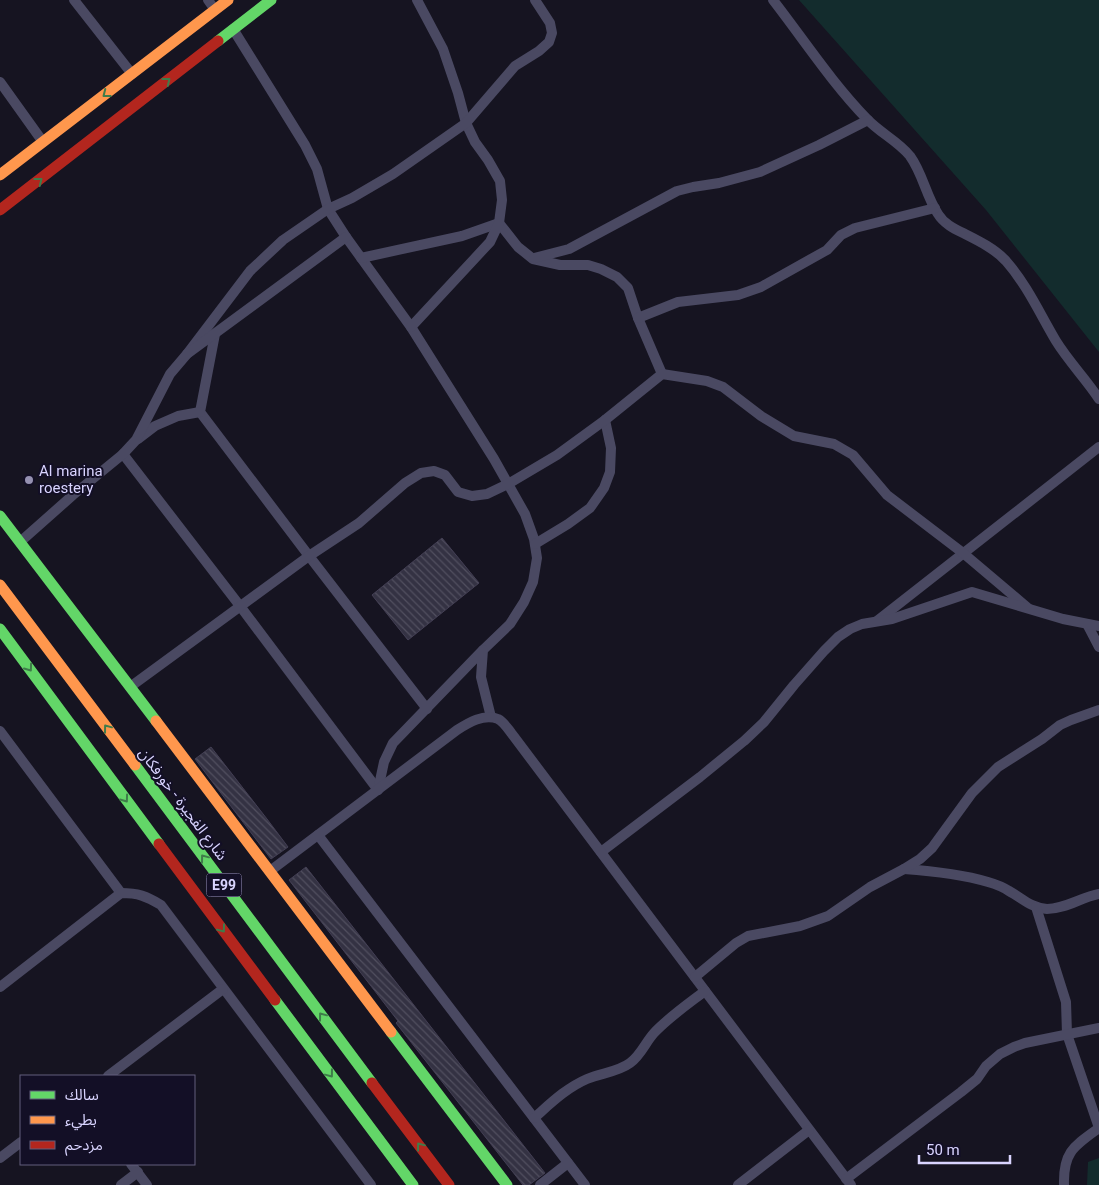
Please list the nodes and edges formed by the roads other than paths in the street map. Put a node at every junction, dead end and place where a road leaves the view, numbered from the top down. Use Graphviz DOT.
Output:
graph roads {
  1 [pos="74,0"];
  2 [pos="208,0"];
  3 [pos="228,0"];
  4 [pos="271,0"];
  5 [pos="417,0"];
  6 [pos="535,0"];
  7 [pos="773,0"];
  8 [pos="215,10"];
  9 [pos="233,29"];
  10 [pos="132,74"];
  11 [pos="0,82"];
  12 [pos="868,120"];
  13 [pos="466,123"];
  14 [pos="43,142"];
  15 [pos="0,176"];
  16 [pos="935,208"];
  17 [pos="328,209"];
  18 [pos="0,210"];
  19 [pos="499,223"];
  20 [pos="346,237"];
  21 [pos="361,258"];
  22 [pos="533,259"];
  23 [pos="638,318"];
  24 [pos="411,327"];
  25 [pos="215,334"];
  26 [pos="187,354"];
  27 [pos="662,374"];
  28 [pos="1099,399"];
  29 [pos="200,412"];
  30 [pos="604,420"];
  31 [pos="136,440"];
  32 [pos="1099,447"];
  33 [pos="123,454"];
  34 [pos="508,484"];
  35 [pos="0,516"];
  36 [pos="20,542"];
  37 [pos="535,544"];
  38 [pos="963,553"];
  39 [pos="309,556"];
  40 [pos="1,589"];
  41 [pos="240,606"];
  42 [pos="1028,608"];
  43 [pos="876,622"];
  44 [pos="1087,624"];
  45 [pos="1099,626"];
  46 [pos="2,633"];
  47 [pos="1099,647"];
  48 [pos="483,650"];
  49 [pos="130,687"];
  50 [pos="427,708"];
  51 [pos="1099,710"];
  52 [pos="491,717"];
  53 [pos="0,732"];
  54 [pos="378,790"];
  55 [pos="318,835"];
  56 [pos="601,852"];
  57 [pos="904,869"];
  58 [pos="270,871"];
  59 [pos="121,893"];
  60 [pos="1099,894"];
  61 [pos="1036,907"];
  62 [pos="695,977"];
  63 [pos="0,987"];
  64 [pos="224,989"];
  65 [pos="705,991"];
  66 [pos="1099,1028"];
  67 [pos="1067,1034"];
  68 [pos="109,1075"];
  69 [pos="534,1118"];
  70 [pos="1099,1128"];
  71 [pos="809,1130"];
  72 [pos="20,1143"];
  73 [pos="0,1158"];
  74 [pos="568,1163"];
  75 [pos="132,1165"];
  76 [pos="138,1172"];
  77 [pos="849,1182"];
  78 [pos="121,1185"];
  79 [pos="148,1185"];
  80 [pos="370,1185"];
  81 [pos="413,1185"];
  82 [pos="449,1185"];
  83 [pos="507,1185"];
  84 [pos="540,1185"];
  85 [pos="585,1185"];
  86 [pos="738,1185"];
  87 [pos="1064,1185"];
  1 -- 10 [label="street"];
  2 -- 8 [label="street"];
  3 -- 8 [label="main road"];
  4 -- 9 [label="main road"];
  5 -- 13 [label="street"];
  6 -- 13 [label="street"];
  7 -- 12 [label="street"];
  8 -- 10 [label="main road"];
  9 -- 17 [label="street"];
  18 -- 9 [label="main road, one-way"];
  10 -- 14 [label="main road, one-way"];
  11 -- 14 [label="street"];
  12 -- 16 [label="street"];
  12 -- 22 [label="street"];
  13 -- 17 [label="street"];
  13 -- 19 [label="street"];
  14 -- 15 [label="main road"];
  16 -- 23 [label="street"];
  16 -- 28 [label="street"];
  17 -- 20 [label="street"];
  17 -- 26 [label="street"];
  19 -- 21 [label="street"];
  19 -- 22 [label="street"];
  19 -- 24 [label="street"];
  20 -- 21 [label="street"];
  20 -- 25 [label="street"];
  21 -- 24 [label="street"];
  22 -- 23 [label="street"];
  23 -- 27 [label="street"];
  24 -- 34 [label="street"];
  25 -- 26 [label="street"];
  25 -- 29 [label="street"];
  26 -- 31 [label="street"];
  27 -- 30 [label="street"];
  27 -- 38 [label="street"];
  29 -- 31 [label="street"];
  29 -- 39 [label="street"];
  30 -- 34 [label="street"];
  30 -- 37 [label="street"];
  31 -- 33 [label="street"];
  32 -- 38 [label="street"];
  33 -- 36 [label="street"];
  33 -- 41 [label="street"];
  34 -- 37 [label="street"];
  34 -- 39 [label="street"];
  35 -- 36 [label="main road"];
  36 -- 49 [label="main road"];
  37 -- 48 [label="street"];
  38 -- 42 [label="street"];
  38 -- 43 [label="street"];
  39 -- 41 [label="street"];
  39 -- 50 [label="street"];
  82 -- 40 [label="main road, شارع الفجيرة - خورفكان / E99, one-way"];
  41 -- 49 [label="street"];
  41 -- 54 [label="street"];
  42 -- 43 [label="street"];
  42 -- 44 [label="street"];
  43 -- 56 [label="street"];
  44 -- 45 [label="street"];
  44 -- 47 [label="street"];
  46 -- 81 [label="main road, E99, one-way"];
  48 -- 50 [label="street"];
  48 -- 52 [label="street"];
  49 -- 58 [label="main road"];
  50 -- 54 [label="street"];
  51 -- 57 [label="street"];
  52 -- 54 [label="street"];
  52 -- 56 [label="street"];
  53 -- 59 [label="street"];
  54 -- 55 [label="street"];
  55 -- 58 [label="street"];
  55 -- 69 [label="street"];
  56 -- 62 [label="street"];
  57 -- 61 [label="street"];
  57 -- 62 [label="street"];
  58 -- 83 [label="main road"];
  59 -- 63 [label="street"];
  59 -- 64 [label="street"];
  60 -- 61 [label="street"];
  61 -- 67 [label="street"];
  62 -- 65 [label="street"];
  64 -- 68 [label="street"];
  64 -- 80 [label="street"];
  65 -- 69 [label="street"];
  65 -- 71 [label="street"];
  66 -- 67 [label="street"];
  67 -- 70 [label="street"];
  67 -- 77 [label="street"];
  69 -- 74 [label="street"];
  70 -- 87 [label="street"];
  71 -- 77 [label="street"];
  71 -- 86 [label="street"];
  72 -- 73 [label="street"];
  74 -- 84 [label="street"];
  74 -- 85 [label="street"];
  75 -- 76 [label="street"];
  76 -- 78 [label="street"];
  76 -- 79 [label="street"];
}
